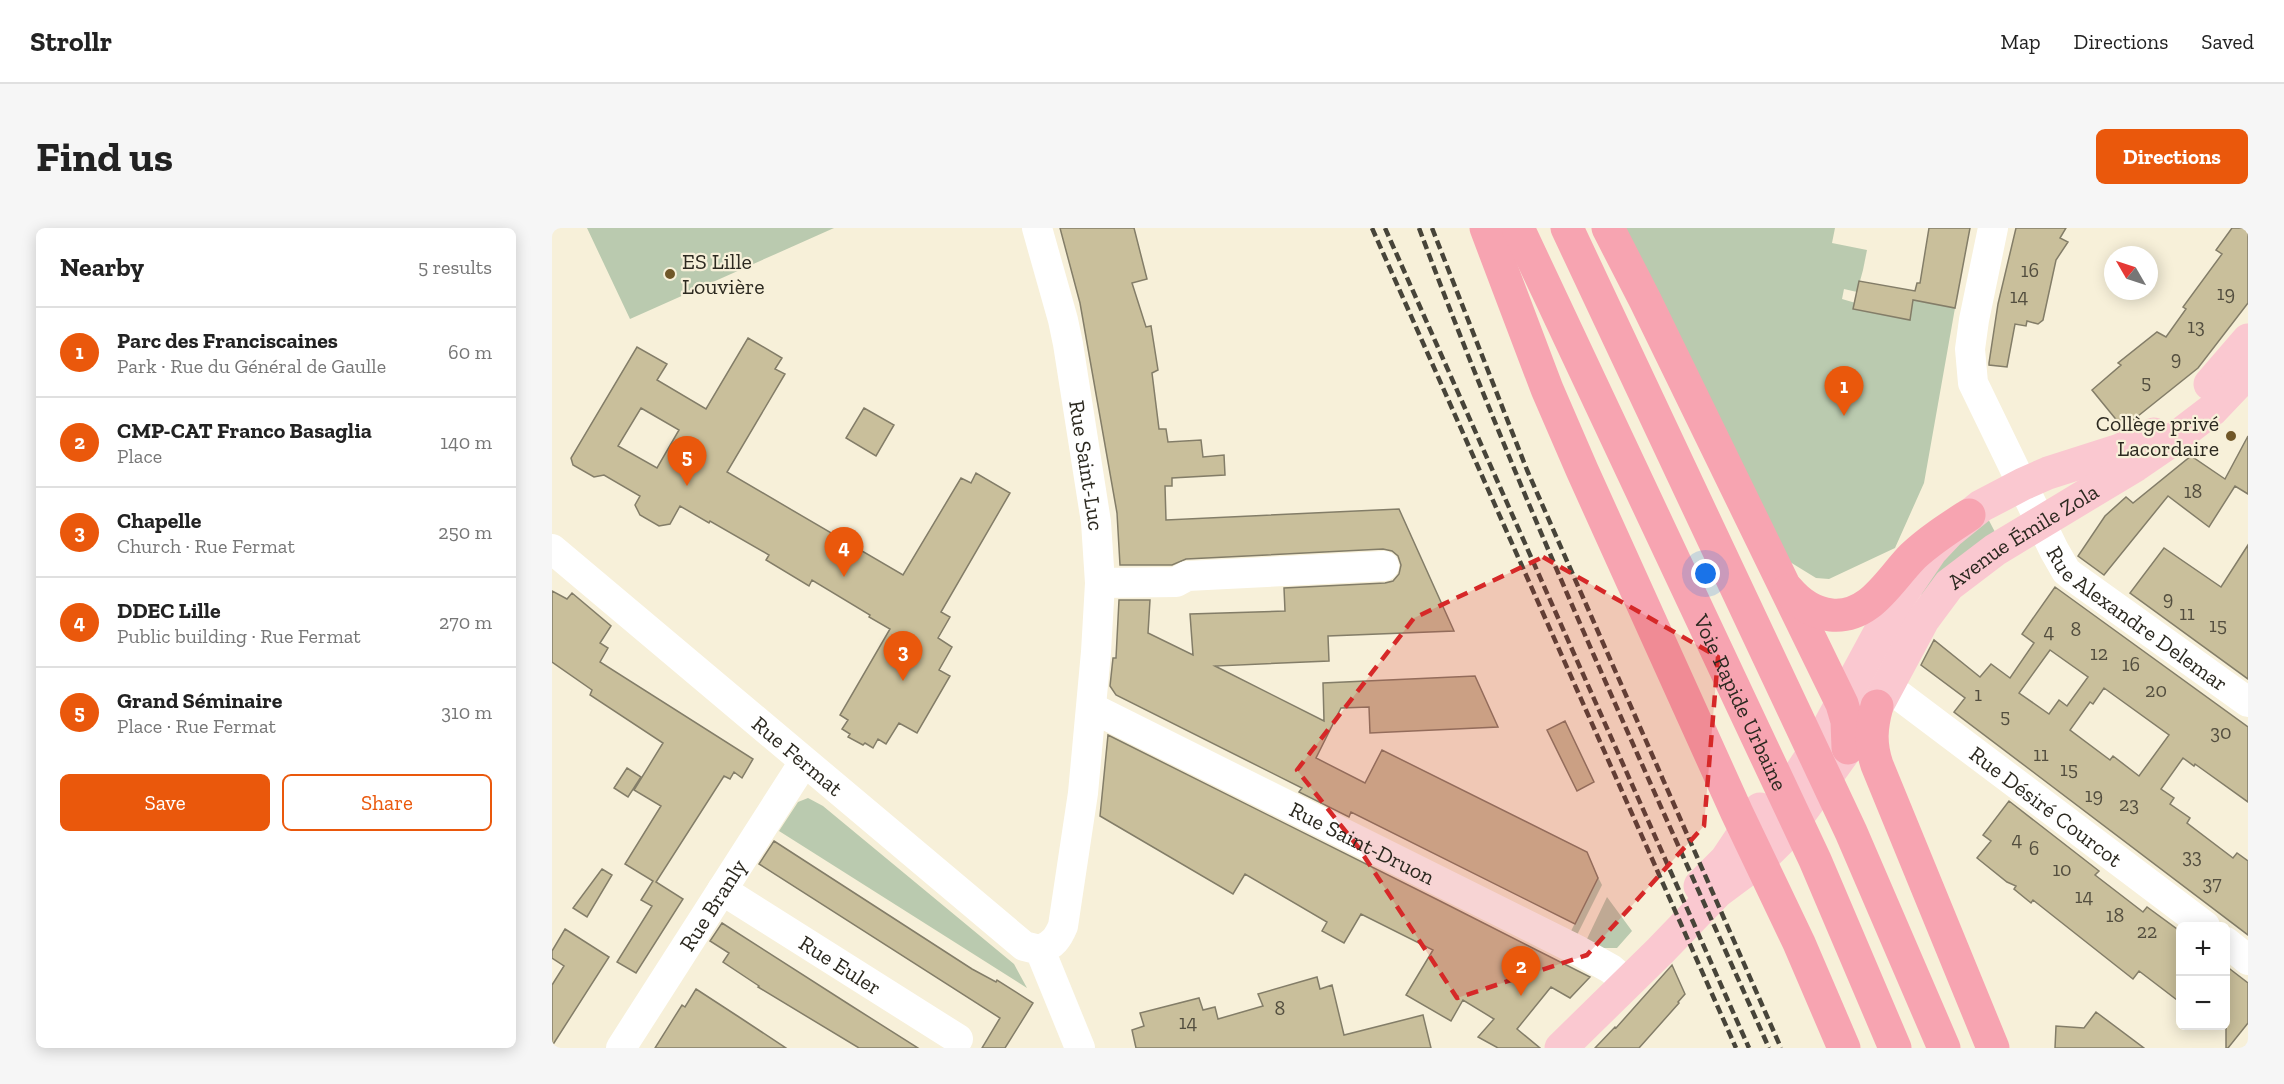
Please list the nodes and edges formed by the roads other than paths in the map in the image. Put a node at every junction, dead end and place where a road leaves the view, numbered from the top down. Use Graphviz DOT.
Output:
graph roads {
  1 [pos="1037,228"];
  2 [pos="1486,228"];
  3 [pos="1518,228"];
  4 [pos="1567,228"];
  5 [pos="1608,228"];
  6 [pos="1993,228"];
  7 [pos="2248,340"];
  8 [pos="2248,372"];
  9 [pos="2023,484"];
  10 [pos="1969,514"];
  11 [pos="2041,522"];
  12 [pos="554,555"];
  13 [pos="1384,566"];
  14 [pos="1111,582"];
  15 [pos="1906,587"];
  16 [pos="1787,589"];
  17 [pos="1882,696"];
  18 [pos="2248,702"];
  19 [pos="1092,708"];
  20 [pos="1850,728"];
  21 [pos="804,762"];
  22 [pos="1776,814"];
  23 [pos="1746,830"];
  24 [pos="1760,860"];
  25 [pos="1720,878"];
  26 [pos="722,890"];
  27 [pos="2198,922"];
  28 [pos="1040,950"];
  29 [pos="1623,980"];
  30 [pos="958,1039"];
  31 [pos="1570,1039"];
  32 [pos="621,1048"];
  33 [pos="1080,1048"];
  34 [pos="1844,1048"];
  35 [pos="1895,1048"];
  36 [pos="1944,1048"];
  37 [pos="1993,1048"];
  1 -- 14 [label="street, Rue Saint-Luc"];
  2 -- 23 [label="highway"];
  3 -- 35 [label="highway, Voie Rapide Urbaine"];
  4 -- 36 [label="highway, Voie Rapide Urbaine"];
  5 -- 16 [label="highway"];
  6 -- 9 [label="street, Rue Alexandre Delemar"];
  7 -- 9 [label="main road, Avenue Émile Zola"];
  8 -- 11 [label="main road, Avenue Émile Zola"];
  9 -- 10 [label="main road, Avenue Émile Zola"];
  9 -- 11 [label="street, Rue Alexandre Delemar"];
  10 -- 15 [label="main road, Avenue Émile Zola"];
  10 -- 16 [label="highway"];
  11 -- 17 [label="main road, Avenue Émile Zola"];
  11 -- 18 [label="street, Rue Alexandre Delemar"];
  12 -- 21 [label="street, Rue Fermat"];
  13 -- 14 [label="street"];
  14 -- 19 [label="street, Rue Saint-Luc"];
  15 -- 17 [label="main road, Avenue Émile Zola"];
  15 -- 20 [label="main road, Avenue Émile Zola"];
  16 -- 20 [label="highway"];
  17 -- 20 [label="highway"];
  17 -- 27 [label="street, Rue Désiré Courcot"];
  19 -- 28 [label="street, Rue Saint-Luc"];
  19 -- 29 [label="street, Rue Saint-Druon"];
  20 -- 22 [label="main road, Avenue Émile Zola"];
  20 -- 37 [label="highway"];
  21 -- 26 [label="street, Rue Branly"];
  21 -- 28 [label="street, Rue Fermat"];
  22 -- 23 [label="main road"];
  22 -- 24 [label="main road"];
  23 -- 24 [label="highway"];
  23 -- 25 [label="main road"];
  24 -- 25 [label="main road"];
  24 -- 34 [label="highway"];
  25 -- 29 [label="main road"];
  26 -- 30 [label="street, Rue Euler"];
  26 -- 32 [label="street, Rue Branly"];
  28 -- 33 [label="street"];
  29 -- 31 [label="main road"];
}
